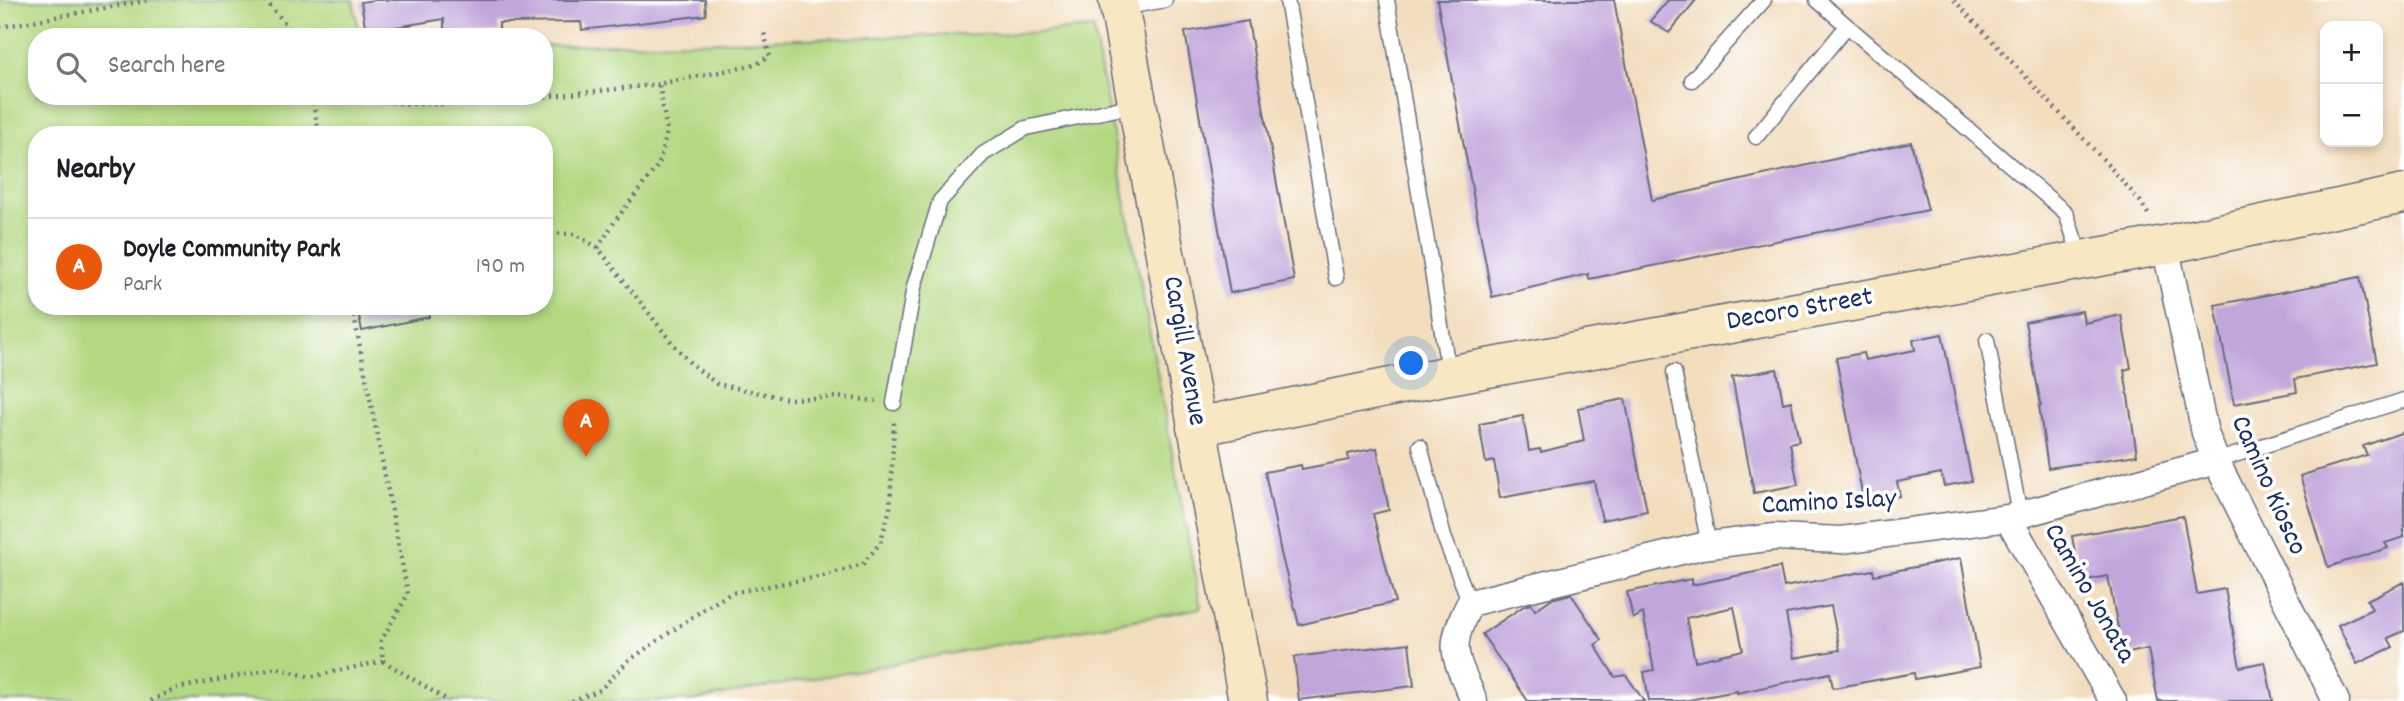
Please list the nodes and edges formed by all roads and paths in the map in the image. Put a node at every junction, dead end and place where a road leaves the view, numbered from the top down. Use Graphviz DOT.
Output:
graph roads {
  1 [pos="149,0"];
  2 [pos="265,0"];
  3 [pos="1165,0"];
  4 [pos="1287,0"];
  5 [pos="1387,0"];
  6 [pos="1764,0"];
  7 [pos="1817,0"];
  8 [pos="1954,0"];
  9 [pos="1119,4"];
  10 [pos="1847,26"];
  11 [pos="0,27"];
  12 [pos="289,28"];
  13 [pos="763,29"];
  14 [pos="1692,80"];
  15 [pos="659,84"];
  16 [pos="553,97"];
  17 [pos="314,105"];
  18 [pos="1138,105"];
  19 [pos="317,126"];
  20 [pos="1756,137"];
  21 [pos="2404,194"];
  22 [pos="553,233"];
  23 [pos="2165,245"];
  24 [pos="598,247"];
  25 [pos="2081,260"];
  26 [pos="1336,278"];
  27 [pos="354,315"];
  28 [pos="1987,340"];
  29 [pos="1674,372"];
  30 [pos="1449,375"];
  31 [pos="2404,400"];
  32 [pos="894,403"];
  33 [pos="1196,427"];
  34 [pos="1420,446"];
  35 [pos="2216,461"];
  36 [pos="2014,516"];
  37 [pos="1709,545"];
  38 [pos="1464,615"];
  39 [pos="383,661"];
  40 [pos="151,701"];
  41 [pos="449,701"];
  42 [pos="572,701"];
  43 [pos="1248,701"];
  44 [pos="1474,701"];
  45 [pos="2113,701"];
  46 [pos="2336,701"];
  1 -- 11 [label="path"];
  2 -- 12 [label="path"];
  3 -- 9 [label="lane"];
  4 -- 26 [label="lane"];
  5 -- 30 [label="lane"];
  6 -- 14 [label="lane"];
  7 -- 10 [label="lane"];
  8 -- 23 [label="path"];
  9 -- 18 [label="street, Cargill Avenue"];
  10 -- 20 [label="lane"];
  10 -- 25 [label="lane"];
  13 -- 15 [label="path"];
  15 -- 16 [label="path"];
  15 -- 24 [label="path"];
  17 -- 19 [label="path"];
  18 -- 32 [label="lane"];
  18 -- 33 [label="street, Cargill Avenue"];
  21 -- 23 [label="street, Decoro Street"];
  22 -- 24 [label="path"];
  23 -- 25 [label="street, Decoro Street"];
  23 -- 35 [label="street, Camino Kiosco"];
  24 -- 32 [label="path"];
  25 -- 30 [label="street, Decoro Street"];
  27 -- 39 [label="path"];
  28 -- 36 [label="lane"];
  29 -- 37 [label="lane"];
  30 -- 33 [label="street, Decoro Street"];
  31 -- 35 [label="lane"];
  32 -- 42 [label="path"];
  33 -- 43 [label="street, Cargill Avenue"];
  34 -- 38 [label="lane"];
  35 -- 36 [label="street, Camino Islay"];
  35 -- 46 [label="street, Camino Kiosco"];
  36 -- 37 [label="street, Camino Islay"];
  36 -- 45 [label="street, Camino Jonata"];
  37 -- 38 [label="street, Camino Islay"];
  38 -- 44 [label="street"];
  39 -- 40 [label="path"];
  39 -- 41 [label="path"];
}
